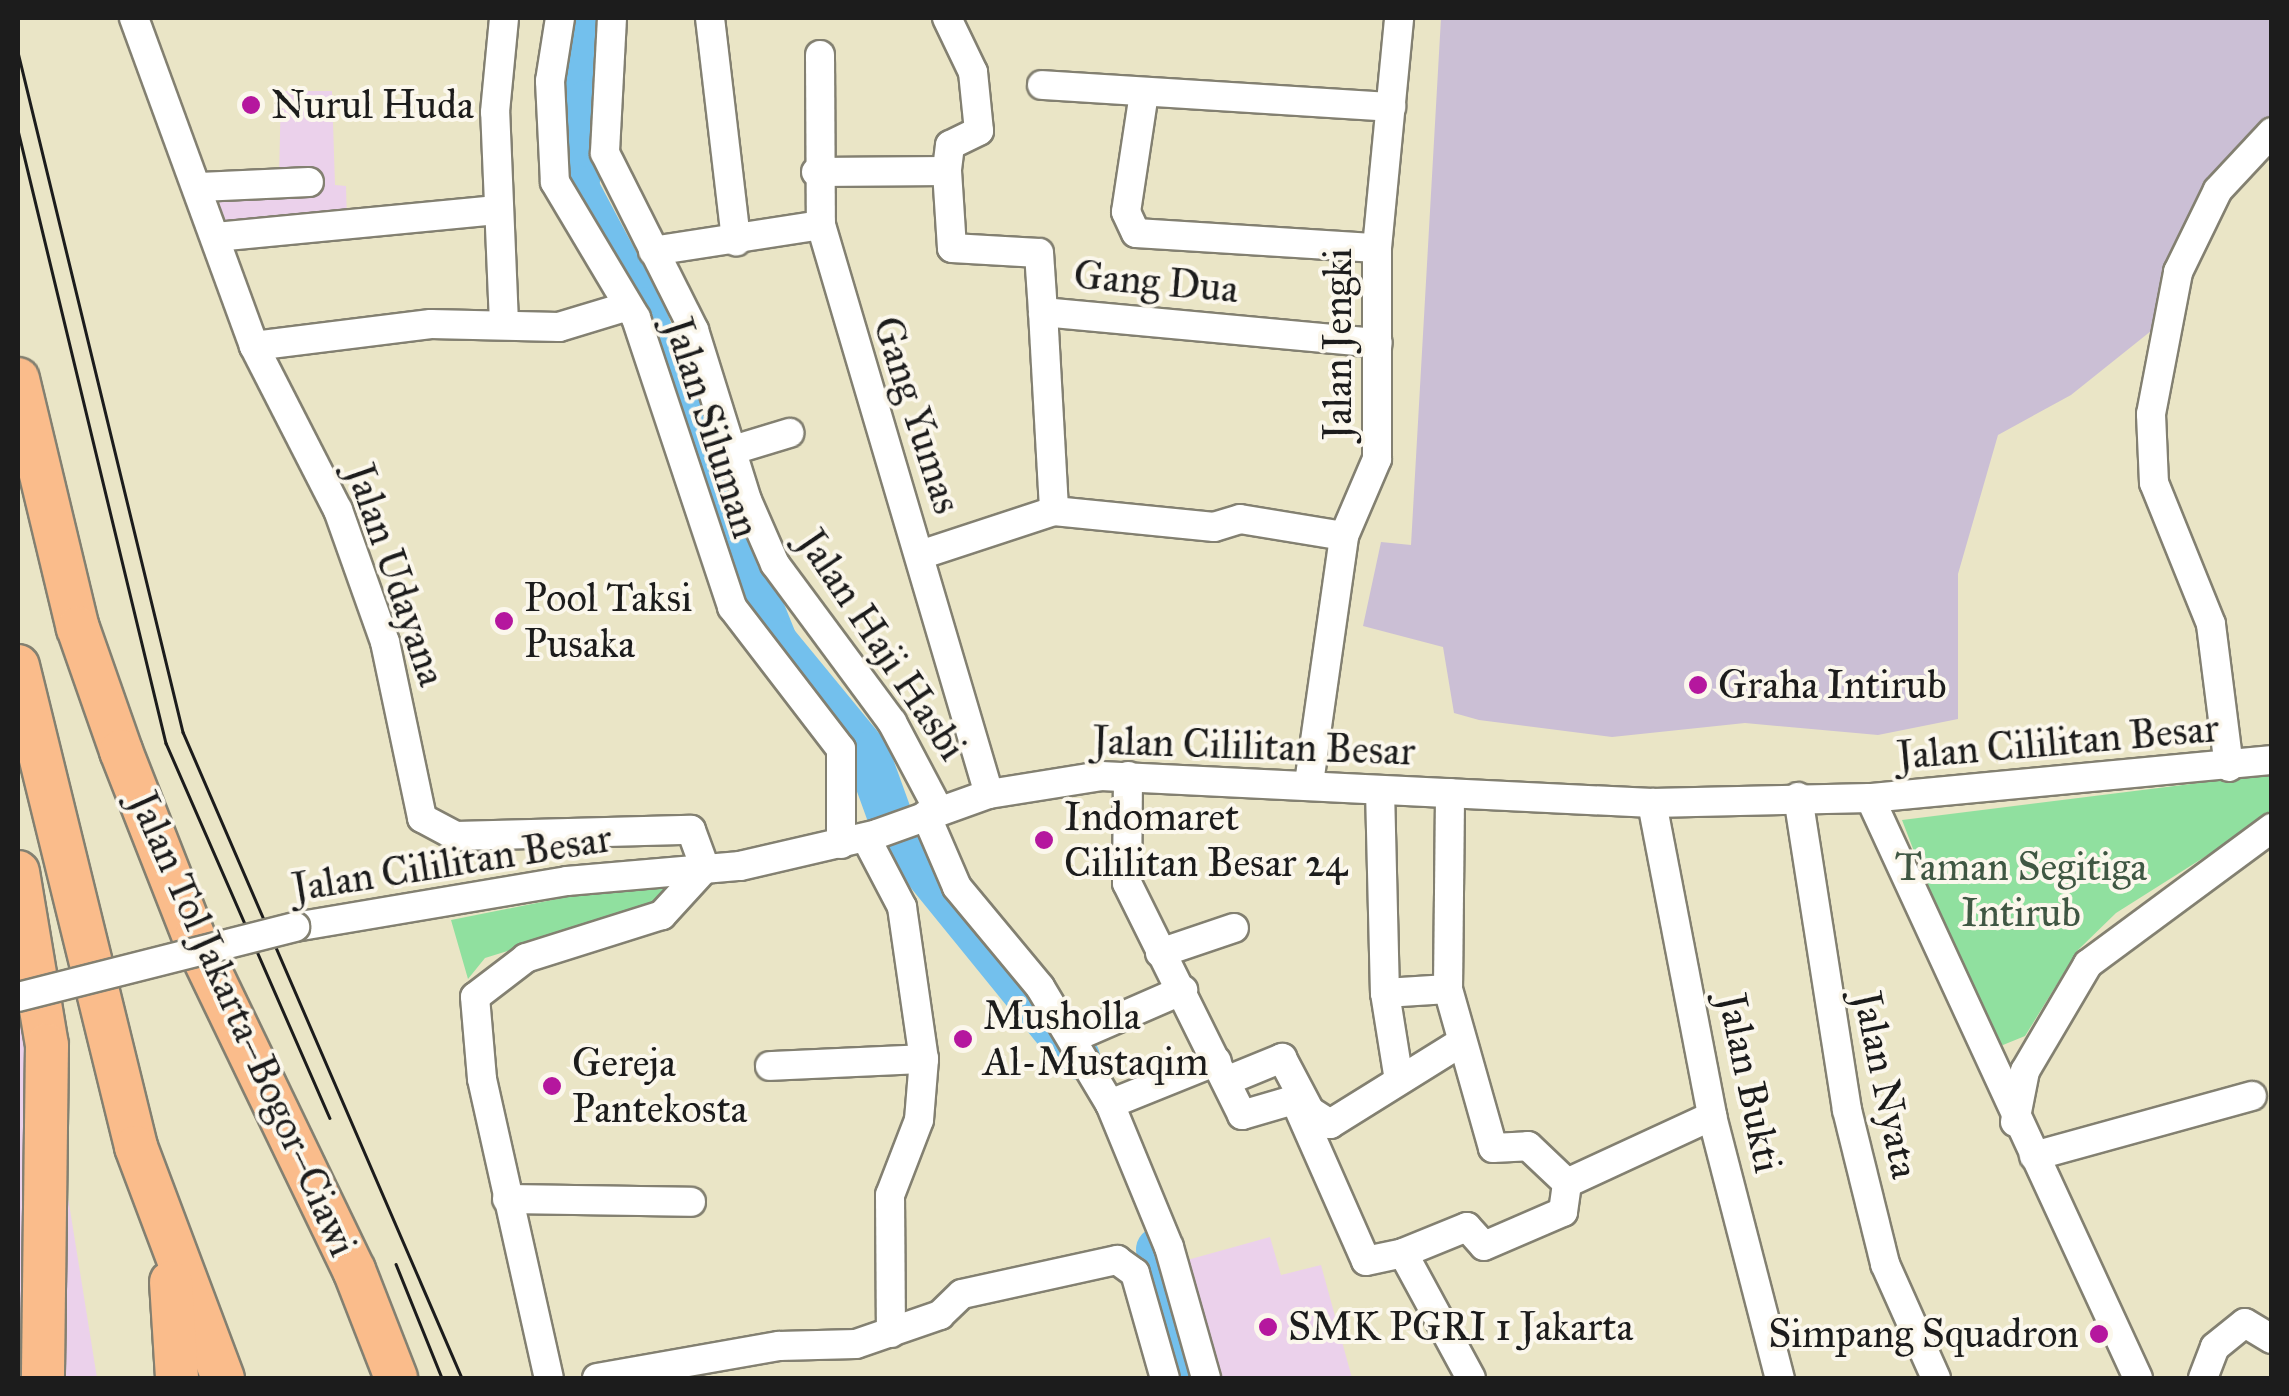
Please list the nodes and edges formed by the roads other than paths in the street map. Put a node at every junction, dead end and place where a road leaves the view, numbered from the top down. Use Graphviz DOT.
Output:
graph roads {
  1 [pos="134,18"];
  2 [pos="504,18"];
  3 [pos="560,18"];
  4 [pos="612,18"];
  5 [pos="710,18"];
  6 [pos="947,18"];
  7 [pos="1399,18"];
  8 [pos="820,54"];
  9 [pos="1042,84"];
  10 [pos="1144,92"];
  11 [pos="1390,107"];
  12 [pos="2272,132"];
  13 [pos="947,171"];
  14 [pos="816,172"];
  15 [pos="310,182"];
  16 [pos="200,186"];
  17 [pos="496,210"];
  18 [pos="821,225"];
  19 [pos="216,238"];
  20 [pos="736,241"];
  21 [pos="1378,248"];
  22 [pos="653,251"];
  23 [pos="628,306"];
  24 [pos="1043,312"];
  25 [pos="504,323"];
  26 [pos="1378,343"];
  27 [pos="254,346"];
  28 [pos="18,379"];
  29 [pos="790,432"];
  30 [pos="732,450"];
  31 [pos="1054,510"];
  32 [pos="1344,536"];
  33 [pos="920,554"];
  34 [pos="18,666"];
  35 [pos="2272,760"];
  36 [pos="2229,768"];
  37 [pos="1128,776"];
  38 [pos="1309,783"];
  39 [pos="1380,790"];
  40 [pos="989,794"];
  41 [pos="1450,794"];
  42 [pos="1798,797"];
  43 [pos="1870,798"];
  44 [pos="1652,802"];
  45 [pos="927,814"];
  46 [pos="2272,828"];
  47 [pos="861,839"];
  48 [pos="704,868"];
  49 [pos="18,872"];
  50 [pos="1234,928"];
  51 [pos="1160,952"];
  52 [pos="1448,989"];
  53 [pos="1184,990"];
  54 [pos="1384,993"];
  55 [pos="18,997"];
  56 [pos="1075,1037"];
  57 [pos="1460,1043"];
  58 [pos="924,1059"];
  59 [pos="770,1066"];
  60 [pos="1221,1071"];
  61 [pos="1399,1080"];
  62 [pos="2252,1096"];
  63 [pos="1110,1104"];
  64 [pos="1712,1116"];
  65 [pos="2016,1122"];
  66 [pos="2034,1156"];
  67 [pos="1568,1183"];
  68 [pos="507,1199"];
  69 [pos="691,1202"];
  70 [pos="169,1242"];
  71 [pos="1165,1248"];
  72 [pos="1403,1253"];
  73 [pos="1129,1260"];
  74 [pos="891,1333"];
  75 [pos="2272,1339"];
  76 [pos="1160,1377"];
  77 [pos="43,1378"];
  78 [pos="178,1378"];
  79 [pos="222,1378"];
  80 [pos="396,1378"];
  81 [pos="548,1378"];
  82 [pos="598,1378"];
  83 [pos="1206,1378"];
  84 [pos="1471,1378"];
  85 [pos="1780,1378"];
  86 [pos="1936,1378"];
  87 [pos="2138,1378"];
  88 [pos="2202,1378"];
  1 -- 16 [label="street, Jalan Udayana"];
  2 -- 17 [label="street"];
  3 -- 23 [label="street, Jalan Siluman"];
  4 -- 22 [label="street, Jalan Haji Hasbi"];
  5 -- 20 [label="street"];
  6 -- 13 [label="street"];
  7 -- 11 [label="street, Jalan Jengki"];
  8 -- 14 [label="street, Gang Yumas"];
  9 -- 10 [label="street"];
  10 -- 11 [label="street"];
  10 -- 21 [label="street"];
  11 -- 21 [label="street, Jalan Jengki"];
  12 -- 36 [label="street"];
  13 -- 14 [label="street"];
  13 -- 24 [label="street, Gang Dua"];
  14 -- 18 [label="street, Gang Yumas"];
  15 -- 16 [label="street"];
  16 -- 19 [label="street, Jalan Udayana"];
  17 -- 19 [label="street"];
  17 -- 25 [label="street"];
  18 -- 20 [label="street"];
  18 -- 33 [label="street, Gang Yumas"];
  19 -- 27 [label="street, Jalan Udayana"];
  20 -- 22 [label="street"];
  21 -- 26 [label="street, Jalan Jengki"];
  22 -- 30 [label="street, Jalan Haji Hasbi"];
  23 -- 25 [label="street"];
  23 -- 47 [label="street, Jalan Siluman"];
  24 -- 26 [label="street, Gang Dua"];
  24 -- 31 [label="street"];
  25 -- 27 [label="street"];
  26 -- 32 [label="street, Jalan Jengki"];
  27 -- 48 [label="street, Jalan Udayana"];
  28 -- 80 [label="highway, Jalan Tol Jakarta–Bogor–Ciawi"];
  29 -- 30 [label="street"];
  30 -- 45 [label="street, Jalan Haji Hasbi"];
  31 -- 32 [label="street"];
  31 -- 33 [label="street"];
  32 -- 38 [label="street, Jalan Jengki"];
  33 -- 40 [label="street, Gang Yumas"];
  34 -- 70 [label="highway"];
  35 -- 36 [label="street, Jalan Cililitan Besar"];
  36 -- 43 [label="street, Jalan Cililitan Besar"];
  37 -- 38 [label="street, Jalan Cililitan Besar"];
  37 -- 40 [label="street, Jalan Cililitan Besar"];
  37 -- 51 [label="street"];
  38 -- 39 [label="street, Jalan Cililitan Besar"];
  39 -- 41 [label="street, Jalan Cililitan Besar"];
  39 -- 54 [label="street"];
  40 -- 45 [label="street, Jalan Cililitan Besar"];
  41 -- 44 [label="street, Jalan Cililitan Besar"];
  41 -- 52 [label="street"];
  42 -- 43 [label="street, Jalan Cililitan Besar"];
  42 -- 44 [label="street, Jalan Cililitan Besar"];
  42 -- 86 [label="street, Jalan Nyata"];
  43 -- 65 [label="street"];
  44 -- 64 [label="street, Jalan Bukti"];
  45 -- 47 [label="street, Jalan Cililitan Besar"];
  45 -- 56 [label="street, Jalan Haji Hasbi"];
  46 -- 65 [label="street"];
  47 -- 48 [label="street, Jalan Cililitan Besar"];
  47 -- 58 [label="street"];
  48 -- 55 [label="street, Jalan Cililitan Besar, bridge"];
  48 -- 68 [label="street"];
  49 -- 77 [label="highway"];
  50 -- 51 [label="street"];
  51 -- 53 [label="street"];
  52 -- 54 [label="street"];
  52 -- 57 [label="street"];
  53 -- 56 [label="street"];
  53 -- 60 [label="street"];
  54 -- 61 [label="street"];
  56 -- 63 [label="street, Jalan Haji Hasbi"];
  57 -- 61 [label="street"];
  57 -- 67 [label="street"];
  58 -- 59 [label="street"];
  58 -- 74 [label="street"];
  60 -- 61 [label="street"];
  60 -- 63 [label="street"];
  60 -- 72 [label="street"];
  62 -- 66 [label="street"];
  63 -- 71 [label="street, Jalan Haji Hasbi"];
  64 -- 67 [label="street"];
  64 -- 85 [label="street, Jalan Bukti"];
  65 -- 66 [label="street"];
  66 -- 87 [label="street"];
  67 -- 72 [label="street"];
  68 -- 69 [label="street"];
  68 -- 81 [label="street"];
  70 -- 78 [label="highway"];
  70 -- 79 [label="highway"];
  71 -- 73 [label="street"];
  71 -- 83 [label="street, Jalan Haji Hasbi"];
  72 -- 84 [label="street"];
  73 -- 74 [label="street"];
  73 -- 76 [label="street"];
  74 -- 82 [label="street"];
  75 -- 88 [label="street"];
}
